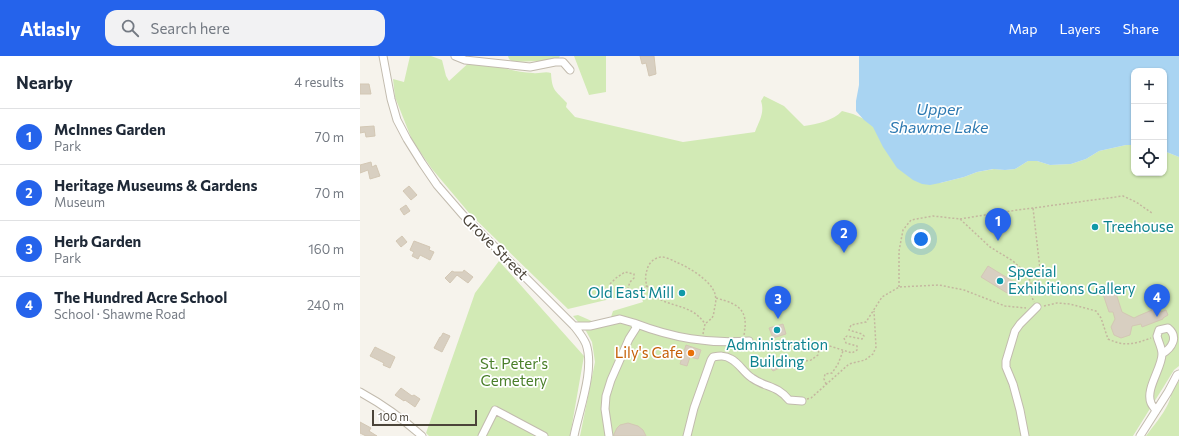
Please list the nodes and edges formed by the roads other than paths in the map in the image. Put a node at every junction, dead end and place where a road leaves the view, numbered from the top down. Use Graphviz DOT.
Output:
graph roads {
  1 [pos="383,56"];
  2 [pos="455,56"];
  3 [pos="570,70"];
  4 [pos="1036,307"];
  5 [pos="634,324"];
  6 [pos="574,326"];
  7 [pos="749,341"];
  8 [pos="1162,354"];
  9 [pos="1179,374"];
  10 [pos="360,392"];
  11 [pos="802,401"];
  12 [pos="1156,411"];
  13 [pos="422,436"];
  14 [pos="482,436"];
  15 [pos="544,436"];
  16 [pos="574,436"];
  17 [pos="609,436"];
  18 [pos="686,436"];
  19 [pos="1025,436"];
  20 [pos="1140,436"];
  1 -- 6 [label="street, Grove Street"];
  2 -- 3 [label="street"];
  4 -- 19 [label="street"];
  5 -- 6 [label="street"];
  5 -- 7 [label="street"];
  5 -- 17 [label="street"];
  6 -- 16 [label="street, Grove Street"];
  8 -- 8 [label="street"];
  8 -- 12 [label="street"];
  9 -- 12 [label="street"];
  10 -- 13 [label="street"];
  11 -- 18 [label="street"];
  12 -- 20 [label="street"];
  14 -- 15 [label="street"];
}
